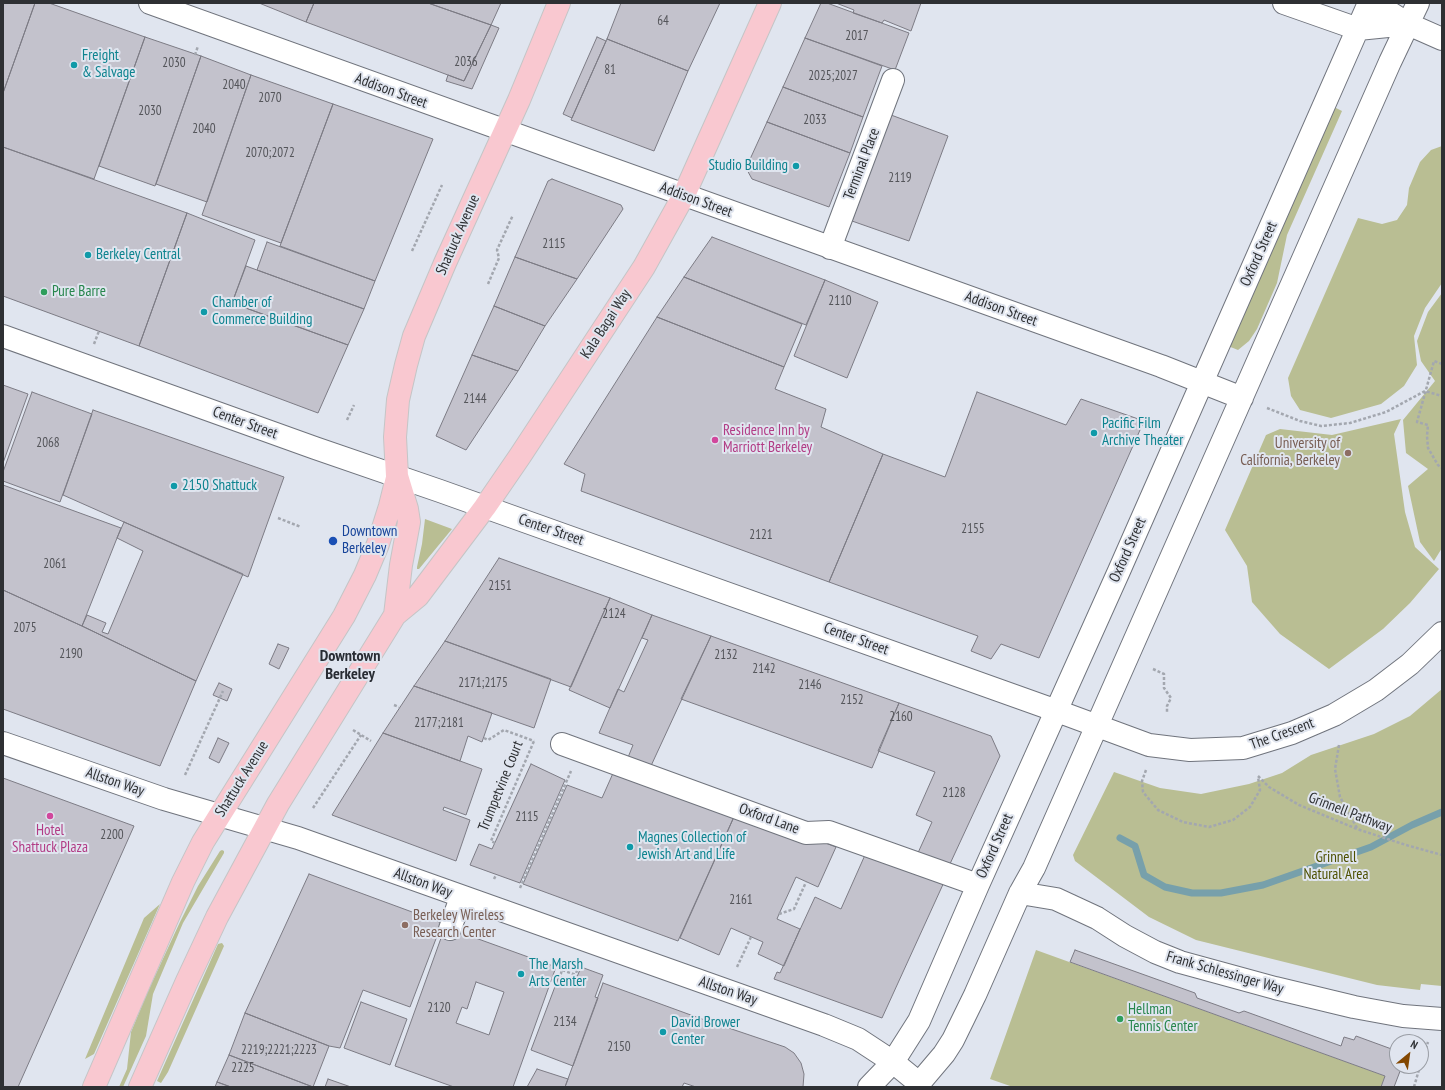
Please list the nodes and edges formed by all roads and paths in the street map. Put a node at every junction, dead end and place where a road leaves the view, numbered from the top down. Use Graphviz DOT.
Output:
graph roads {
  1 [pos="150,3"];
  2 [pos="559,3"];
  3 [pos="770,3"];
  4 [pos="1284,3"];
  5 [pos="1369,3"];
  6 [pos="1375,3"];
  7 [pos="1418,3"];
  8 [pos="1408,24"];
  9 [pos="1358,29"];
  10 [pos="1442,38"];
  11 [pos="893,80"];
  12 [pos="504,131"];
  13 [pos="442,185"];
  14 [pos="684,195"];
  15 [pos="513,215"];
  16 [pos="830,248"];
  17 [pos="412,251"];
  18 [pos="488,284"];
  19 [pos="3,336"];
  20 [pos="1442,364"];
  21 [pos="1202,382"];
  22 [pos="1426,391"];
  23 [pos="1442,396"];
  24 [pos="1242,398"];
  25 [pos="354,404"];
  26 [pos="1267,408"];
  27 [pos="347,420"];
  28 [pos="1442,468"];
  29 [pos="397,476"];
  30 [pos="485,507"];
  31 [pos="278,518"];
  32 [pos="301,527"];
  33 [pos="395,615"];
  34 [pos="1442,634"];
  35 [pos="1153,669"];
  36 [pos="223,691"];
  37 [pos="394,705"];
  38 [pos="399,707"];
  39 [pos="1057,711"];
  40 [pos="1167,712"];
  41 [pos="1098,726"];
  42 [pos="351,728"];
  43 [pos="361,735"];
  44 [pos="484,738"];
  45 [pos="371,741"];
  46 [pos="534,741"];
  47 [pos="539,742"];
  48 [pos="3,743"];
  49 [pos="1340,745"];
  50 [pos="572,748"];
  51 [pos="1146,770"];
  52 [pos="185,775"];
  53 [pos="313,808"];
  54 [pos="219,814"];
  55 [pos="265,828"];
  56 [pos="1357,829"];
  57 [pos="495,843"];
  58 [pos="1442,855"];
  59 [pos="496,875"];
  60 [pos="494,879"];
  61 [pos="806,882"];
  62 [pos="978,885"];
  63 [pos="520,888"];
  64 [pos="1020,893"];
  65 [pos="461,897"];
  66 [pos="779,914"];
  67 [pos="450,929"];
  68 [pos="751,937"];
  69 [pos="579,965"];
  70 [pos="737,967"];
  71 [pos="576,975"];
  72 [pos="563,981"];
  73 [pos="571,987"];
  74 [pos="1442,1020"];
  75 [pos="893,1062"];
  76 [pos="1418,1074"];
  77 [pos="918,1085"];
  78 [pos="94,1087"];
  79 [pos="140,1087"];
  80 [pos="869,1087"];
  81 [pos="1414,1087"];
  1 -- 12 [label="street, Addison Street"];
  2 -- 12 [label="main road, Shattuck Avenue"];
  3 -- 14 [label="main road, Kala Bagai Way"];
  4 -- 9 [label="street"];
  5 -- 9 [label="street, Oxford Street"];
  6 -- 8 [label="street"];
  7 -- 8 [label="street"];
  8 -- 9 [label="street"];
  8 -- 10 [label="street"];
  8 -- 24 [label="street"];
  9 -- 21 [label="street, Oxford Street"];
  11 -- 16 [label="street, Terminal Place"];
  12 -- 14 [label="street, Addison Street"];
  12 -- 29 [label="main road, Shattuck Avenue"];
  13 -- 17 [label="path"];
  14 -- 16 [label="street, Addison Street"];
  14 -- 30 [label="main road, Kala Bagai Way"];
  15 -- 18 [label="path"];
  16 -- 21 [label="street, Addison Street"];
  19 -- 29 [label="street, Center Street"];
  20 -- 22 [label="path"];
  21 -- 24 [label="street, Addison Street"];
  21 -- 39 [label="street, Oxford Street"];
  22 -- 23 [label="path"];
  22 -- 26 [label="path"];
  22 -- 28 [label="path"];
  24 -- 41 [label="street"];
  25 -- 27 [label="path"];
  29 -- 30 [label="street, Center Street"];
  29 -- 33 [label="main road, Shattuck Avenue"];
  29 -- 54 [label="main road, Shattuck Avenue"];
  30 -- 33 [label="main road, Kala Bagai Way"];
  30 -- 39 [label="street, Center Street"];
  31 -- 32 [label="path"];
  33 -- 55 [label="main road, Shattuck Avenue"];
  34 -- 41 [label="street, The Crescent"];
  35 -- 40 [label="path"];
  36 -- 52 [label="path"];
  37 -- 38 [label="path"];
  39 -- 41 [label="street, Center Street"];
  39 -- 62 [label="street, Oxford Street"];
  41 -- 64 [label="street"];
  42 -- 43 [label="path"];
  43 -- 45 [label="path"];
  43 -- 53 [label="path"];
  44 -- 46 [label="path, Trumpetvine Court"];
  46 -- 47 [label="path"];
  46 -- 57 [label="path, Trumpetvine Court"];
  48 -- 54 [label="street, Allston Way"];
  49 -- 56 [label="path"];
  50 -- 62 [label="street, Oxford Lane"];
  50 -- 63 [label="path"];
  51 -- 56 [label="path, Grinnell Pathway"];
  54 -- 55 [label="street, Allston Way"];
  54 -- 78 [label="main road, Shattuck Avenue"];
  55 -- 65 [label="street, Allston Way"];
  55 -- 79 [label="main road, Shattuck Avenue"];
  56 -- 58 [label="path, Grinnell Pathway"];
  59 -- 60 [label="path"];
  61 -- 66 [label="path"];
  62 -- 75 [label="street, Oxford Street"];
  64 -- 74 [label="street, Frank Schlessinger Way"];
  64 -- 77 [label="street"];
  65 -- 67 [label="street"];
  65 -- 75 [label="street, Allston Way"];
  68 -- 70 [label="path"];
  69 -- 71 [label="path"];
  71 -- 72 [label="path"];
  71 -- 73 [label="path"];
  75 -- 77 [label="street, Allston Way"];
  75 -- 80 [label="street, Oxford Street"];
  76 -- 81 [label="path"];
}
